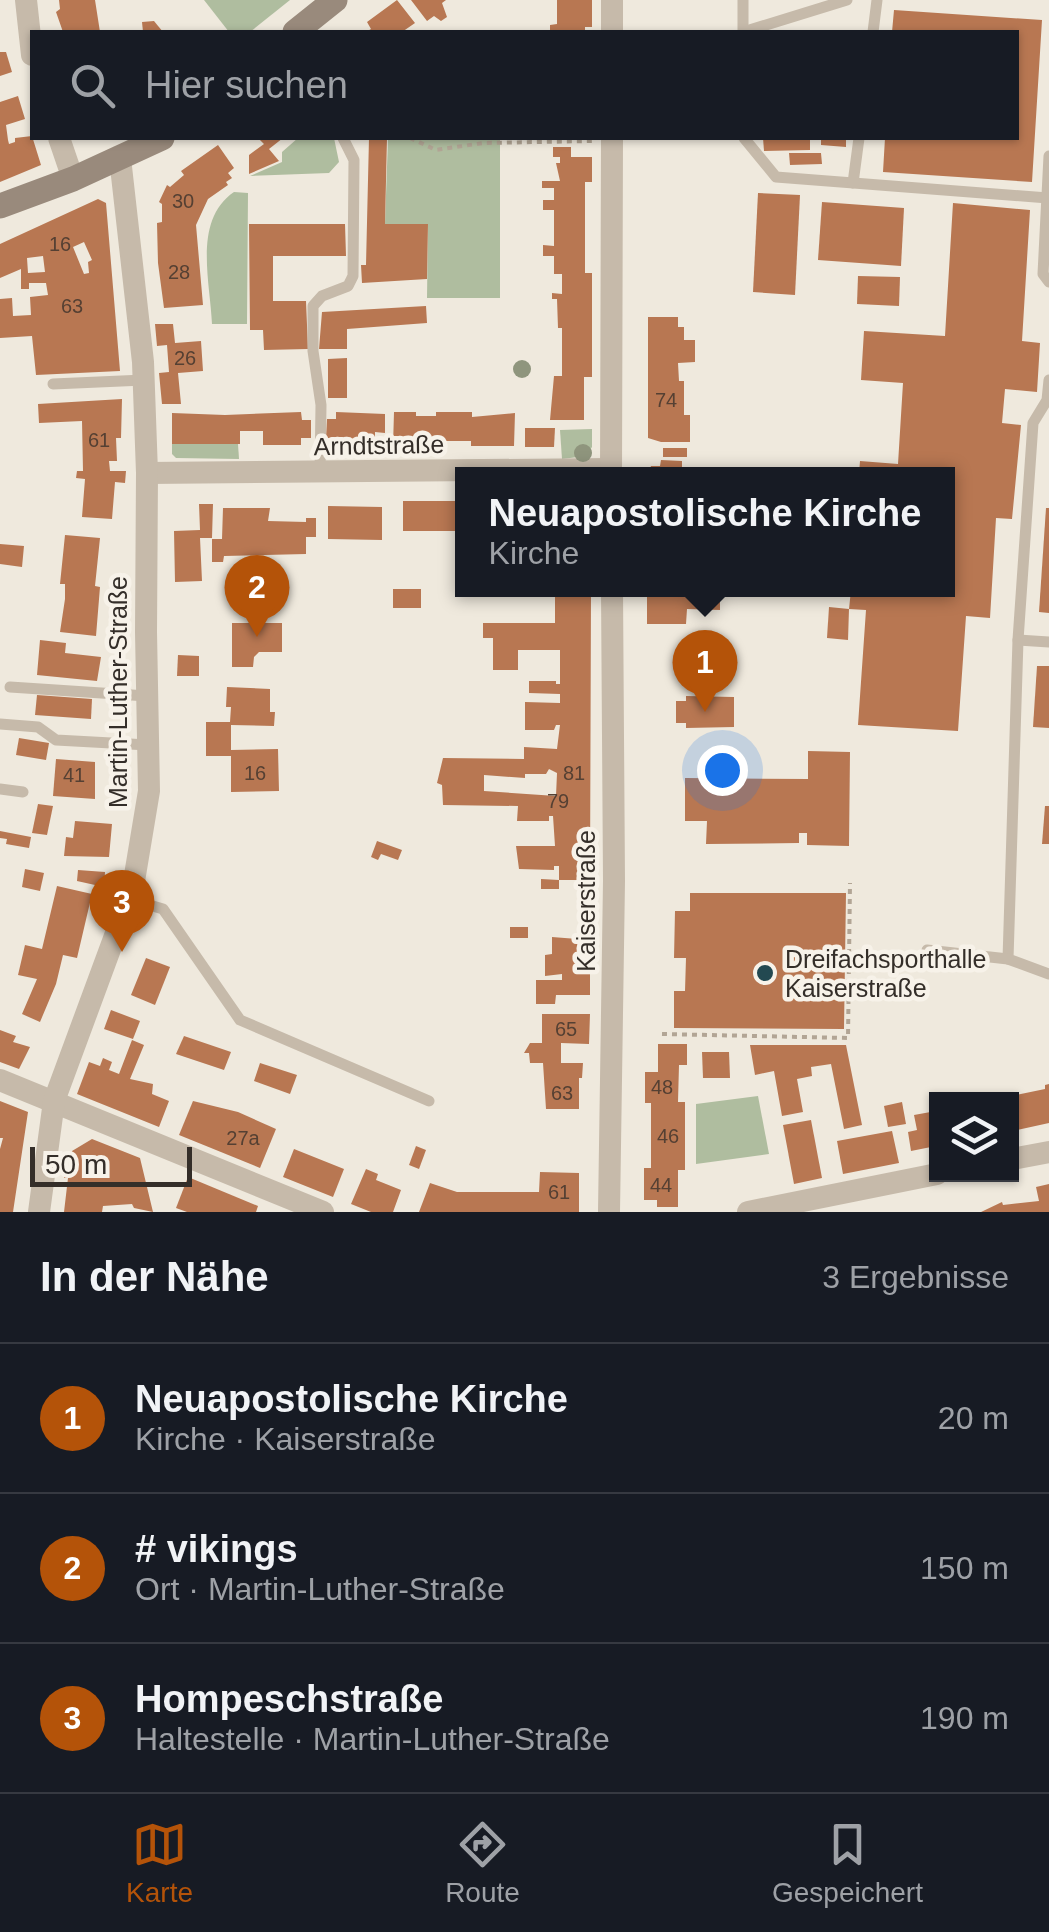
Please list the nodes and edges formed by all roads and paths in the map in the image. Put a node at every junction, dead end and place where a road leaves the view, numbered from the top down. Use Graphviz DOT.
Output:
graph roads {
  1 [pos="26,0"];
  2 [pos="335,0"];
  3 [pos="612,0"];
  4 [pos="743,0"];
  5 [pos="847,0"];
  6 [pos="877,0"];
  7 [pos="298,30"];
  8 [pos="612,30"];
  9 [pos="744,30"];
  10 [pos="750,30"];
  11 [pos="873,30"];
  12 [pos="30,37"];
  13 [pos="61,140"];
  14 [pos="158,140"];
  15 [pos="344,140"];
  16 [pos="414,140"];
  17 [pos="580,140"];
  18 [pos="612,140"];
  19 [pos="746,140"];
  20 [pos="859,140"];
  21 [pos="1049,156"];
  22 [pos="120,158"];
  23 [pos="73,178"];
  24 [pos="853,183"];
  25 [pos="1048,198"];
  26 [pos="0,206"];
  27 [pos="1049,282"];
  28 [pos="144,380"];
  29 [pos="1049,380"];
  30 [pos="53,384"];
  31 [pos="611,467"];
  32 [pos="147,472"];
  33 [pos="320,473"];
  34 [pos="455,473"];
  35 [pos="612,597"];
  36 [pos="1018,640"];
  37 [pos="1049,642"];
  38 [pos="10,687"];
  39 [pos="148,696"];
  40 [pos="0,724"];
  41 [pos="148,745"];
  42 [pos="0,788"];
  43 [pos="24,792"];
  44 [pos="850,883"];
  45 [pos="128,899"];
  46 [pos="928,950"];
  47 [pos="1008,959"];
  48 [pos="1049,974"];
  49 [pos="662,1034"];
  50 [pos="0,1080"];
  51 [pos="429,1101"];
  52 [pos="54,1102"];
  53 [pos="1049,1152"];
  54 [pos="1019,1158"];
  55 [pos="929,1176"];
  56 [pos="39,1212"];
  57 [pos="323,1212"];
  58 [pos="608,1212"];
  59 [pos="748,1212"];
  1 -- 12 [label="street"];
  2 -- 7 [label="main road"];
  3 -- 8 [label="street"];
  4 -- 9 [label="lane"];
  5 -- 10 [label="lane"];
  6 -- 11 [label="lane"];
  13 -- 23 [label="street"];
  14 -- 22 [label="main road"];
  15 -- 33 [label="lane"];
  16 -- 17 [label="path"];
  18 -- 31 [label="street"];
  19 -- 24 [label="lane"];
  20 -- 24 [label="lane"];
  21 -- 25 [label="lane"];
  22 -- 23 [label="main road"];
  22 -- 28 [label="street, Martin-Luther-Straße"];
  23 -- 26 [label="main road"];
  24 -- 25 [label="lane"];
  25 -- 27 [label="lane"];
  28 -- 30 [label="lane"];
  28 -- 32 [label="street, Martin-Luther-Straße"];
  29 -- 36 [label="lane"];
  32 -- 33 [label="street, Arndtstraße"];
  32 -- 39 [label="street, Martin-Luther-Straße"];
  33 -- 34 [label="street, Arndtstraße"];
  35 -- 58 [label="street, Kaiserstraße"];
  36 -- 37 [label="lane"];
  36 -- 47 [label="lane"];
  38 -- 39 [label="lane"];
  39 -- 41 [label="street, Martin-Luther-Straße"];
  40 -- 41 [label="lane"];
  41 -- 45 [label="street, Martin-Luther-Straße"];
  42 -- 43 [label="lane"];
  44 -- 49 [label="path"];
  45 -- 51 [label="lane"];
  45 -- 52 [label="street, Martin-Luther-Straße"];
  46 -- 47 [label="lane"];
  47 -- 48 [label="lane"];
  50 -- 52 [label="street"];
  52 -- 56 [label="street, Martin-Luther-Straße"];
  52 -- 57 [label="street"];
  53 -- 54 [label="street"];
  55 -- 59 [label="street"];
}
